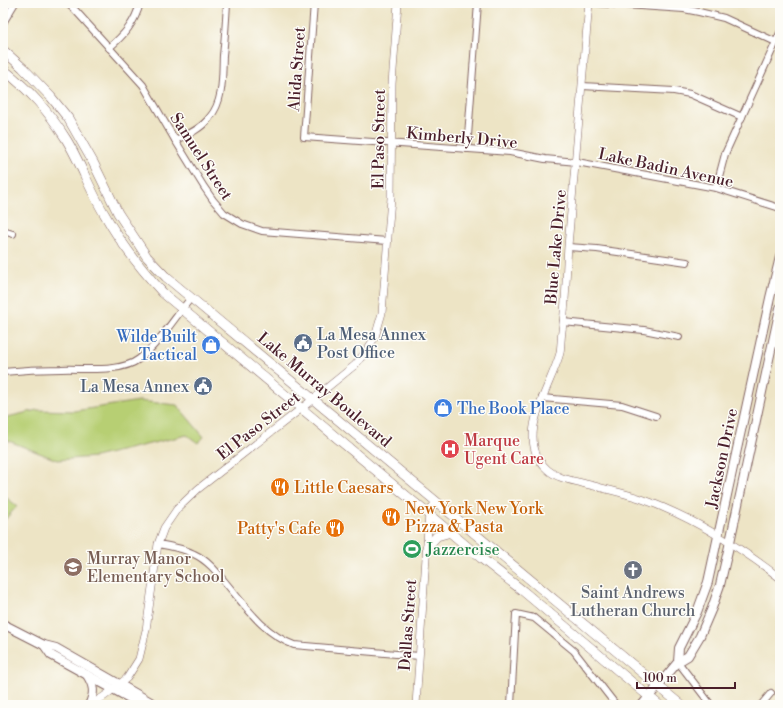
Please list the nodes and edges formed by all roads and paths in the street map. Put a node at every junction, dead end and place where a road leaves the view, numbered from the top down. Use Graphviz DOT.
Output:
graph roads {
  1 [pos="15,3"];
  2 [pos="67,3"];
  3 [pos="140,3"];
  4 [pos="227,3"];
  5 [pos="314,3"];
  6 [pos="398,3"];
  7 [pos="478,3"];
  8 [pos="589,3"];
  9 [pos="596,3"];
  10 [pos="3,22"];
  11 [pos="780,33"];
  12 [pos="776,42"];
  13 [pos="109,48"];
  14 [pos="3,50"];
  15 [pos="3,69"];
  16 [pos="582,86"];
  17 [pos="742,116"];
  18 [pos="304,137"];
  19 [pos="175,140"];
  20 [pos="392,144"];
  21 [pos="467,149"];
  22 [pos="545,159"];
  23 [pos="577,162"];
  24 [pos="716,188"];
  25 [pos="780,208"];
  26 [pos="3,231"];
  27 [pos="13,234"];
  28 [pos="387,241"];
  29 [pos="568,247"];
  30 [pos="780,256"];
  31 [pos="688,262"];
  32 [pos="191,298"];
  33 [pos="780,308"];
  34 [pos="182,309"];
  35 [pos="563,322"];
  36 [pos="679,336"];
  37 [pos="3,372"];
  38 [pos="542,398"];
  39 [pos="313,399"];
  40 [pos="302,408"];
  41 [pos="656,416"];
  42 [pos="436,501"];
  43 [pos="429,513"];
  44 [pos="451,532"];
  45 [pos="719,536"];
  46 [pos="730,542"];
  47 [pos="158,544"];
  48 [pos="427,547"];
  49 [pos="780,578"];
  50 [pos="3,624"];
  51 [pos="44,645"];
  52 [pos="419,656"];
  53 [pos="678,662"];
  54 [pos="87,674"];
  55 [pos="658,686"];
  56 [pos="116,687"];
  57 [pos="771,693"];
  58 [pos="649,697"];
  59 [pos="90,705"];
  60 [pos="142,705"];
  61 [pos="156,705"];
  62 [pos="416,705"];
  63 [pos="511,705"];
  64 [pos="616,705"];
  65 [pos="642,705"];
  66 [pos="659,705"];
  67 [pos="680,705"];
  68 [pos="711,705"];
  69 [pos="761,705"];
  1 -- 10 [label="street"];
  2 -- 13 [label="street, Samuel Street"];
  3 -- 13 [label="street"];
  4 -- 19 [label="street"];
  5 -- 18 [label="street, Alida Street"];
  6 -- 20 [label="street, El Paso Street"];
  7 -- 21 [label="street"];
  8 -- 16 [label="street, Blue Lake Drive"];
  9 -- 12 [label="street"];
  11 -- 12 [label="street"];
  12 -- 17 [label="street"];
  13 -- 19 [label="street, Samuel Street"];
  14 -- 32 [label="main road, Lake Murray Boulevard"];
  15 -- 34 [label="main road, Lake Murray Boulevard"];
  16 -- 17 [label="street"];
  16 -- 23 [label="street, Blue Lake Drive"];
  17 -- 24 [label="street"];
  18 -- 20 [label="street, Kimberly Drive"];
  19 -- 28 [label="street, Samuel Street"];
  20 -- 21 [label="street, Kimberly Drive"];
  20 -- 28 [label="street, El Paso Street"];
  21 -- 22 [label="street, Kimberly Drive"];
  22 -- 23 [label="street, Lake Badin Avenue"];
  23 -- 24 [label="street, Lake Badin Avenue"];
  23 -- 29 [label="street, Blue Lake Drive"];
  24 -- 25 [label="street, Lake Badin Avenue"];
  26 -- 27 [label="street"];
  28 -- 39 [label="street, El Paso Street"];
  29 -- 31 [label="street"];
  29 -- 35 [label="street, Blue Lake Drive"];
  30 -- 45 [label="main road, Jackson Drive"];
  32 -- 34 [label="street"];
  32 -- 39 [label="main road, Lake Murray Boulevard"];
  33 -- 46 [label="main road, Jackson Drive"];
  34 -- 37 [label="street"];
  34 -- 40 [label="main road, Lake Murray Boulevard"];
  35 -- 36 [label="street"];
  35 -- 38 [label="street, Blue Lake Drive"];
  38 -- 41 [label="street"];
  38 -- 45 [label="street, Blue Lake Drive"];
  39 -- 40 [label="street, El Paso Street"];
  39 -- 42 [label="main road, Lake Murray Boulevard"];
  40 -- 43 [label="main road, Lake Murray Boulevard"];
  40 -- 47 [label="street, El Paso Street"];
  42 -- 43 [label="street, Dallas Street"];
  42 -- 55 [label="main road, Lake Murray Boulevard"];
  43 -- 44 [label="main road, Lake Murray Boulevard"];
  43 -- 48 [label="street, Dallas Street"];
  44 -- 48 [label="main road"];
  44 -- 58 [label="main road, Lake Murray Boulevard"];
  45 -- 46 [label="street, Blue Lake Drive"];
  45 -- 53 [label="main road, Jackson Drive"];
  46 -- 49 [label="street, Blue Lake Drive"];
  46 -- 53 [label="main road, Jackson Drive"];
  47 -- 52 [label="street"];
  47 -- 56 [label="street, El Paso Street"];
  48 -- 52 [label="street, Dallas Street"];
  50 -- 51 [label="main road"];
  51 -- 54 [label="main road"];
  51 -- 56 [label="main road"];
  52 -- 62 [label="street, Dallas Street"];
  53 -- 55 [label="main road, Jackson Drive"];
  53 -- 68 [label="street"];
  54 -- 56 [label="main road"];
  54 -- 59 [label="main road"];
  55 -- 58 [label="main road, Jackson Drive"];
  55 -- 67 [label="main road, Lake Murray Boulevard"];
  56 -- 59 [label="street, El Paso Street"];
  56 -- 60 [label="main road"];
  56 -- 61 [label="main road"];
  57 -- 69 [label="street"];
  58 -- 65 [label="main road, Jackson Drive"];
  58 -- 66 [label="main road, Lake Murray Boulevard"];
  63 -- 64 [label="street"];
}
